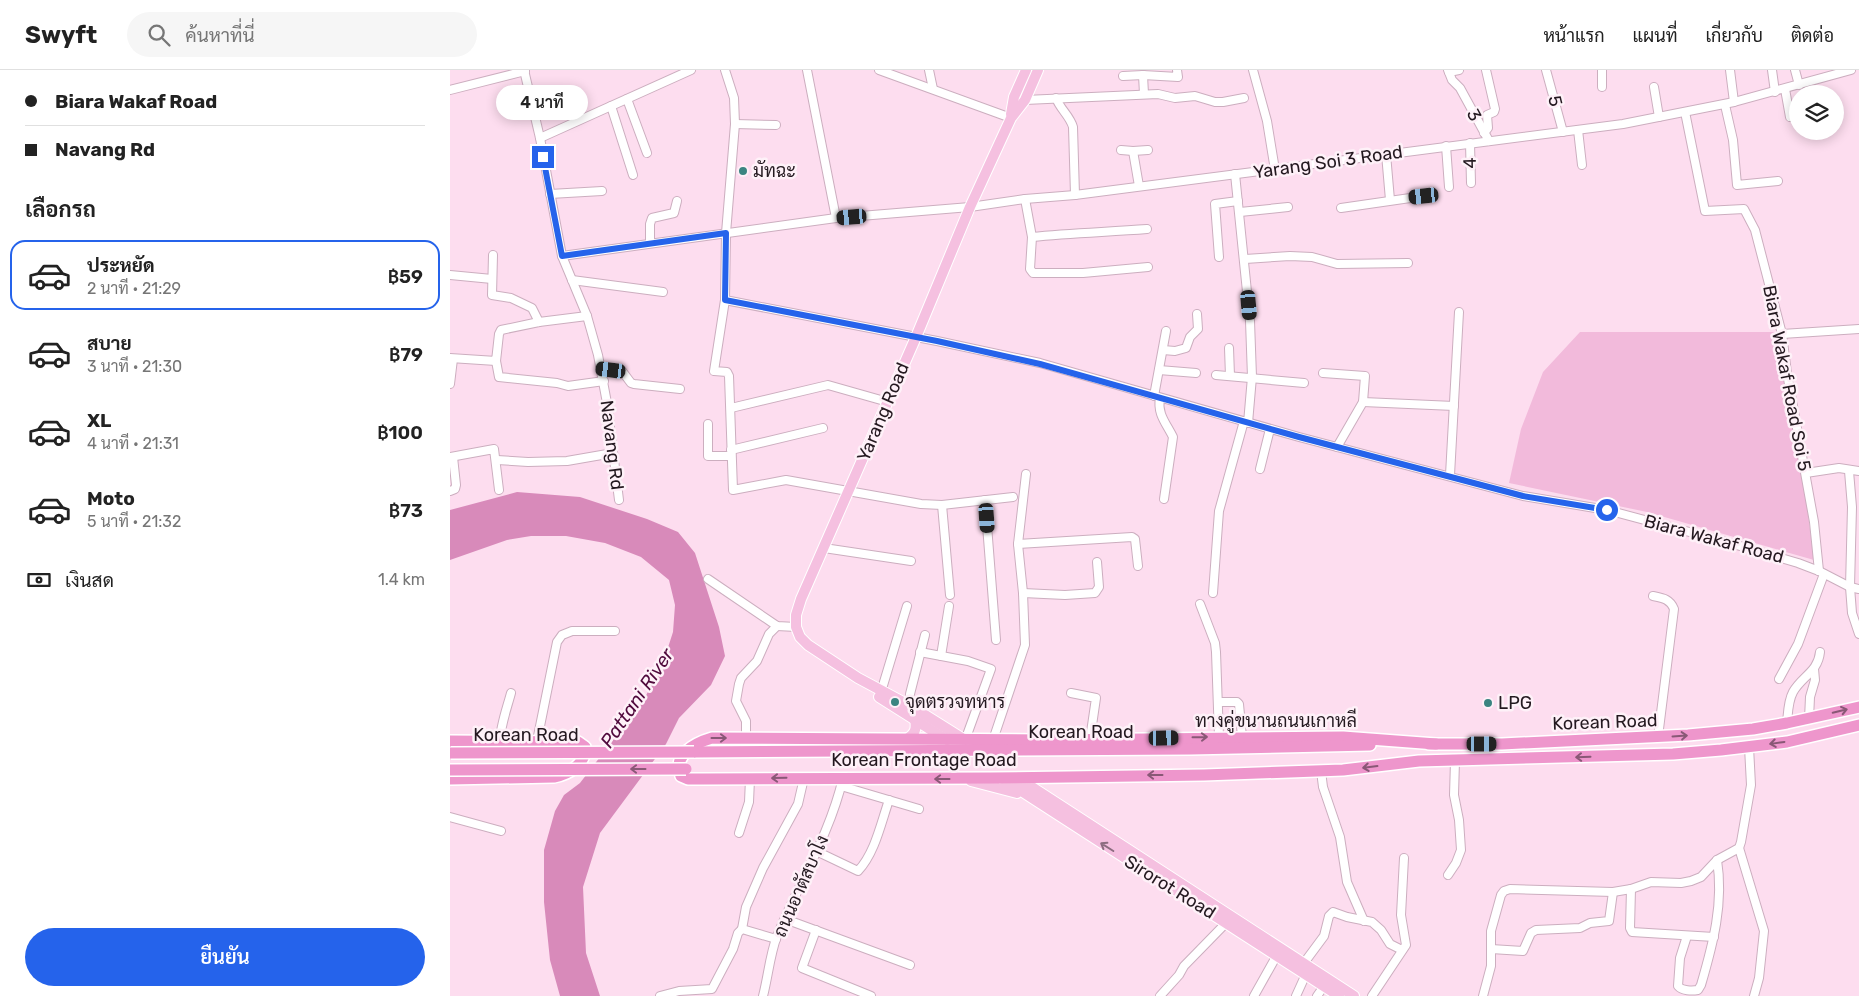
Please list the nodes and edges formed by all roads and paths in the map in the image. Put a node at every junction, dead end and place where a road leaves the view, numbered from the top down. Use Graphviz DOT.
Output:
graph roads {
  1 [pos="691,70"];
  2 [pos="725,70"];
  3 [pos="807,70"];
  4 [pos="879,70"];
  5 [pos="929,70"];
  6 [pos="1026,70"];
  7 [pos="1038,70"];
  8 [pos="1177,70"];
  9 [pos="1254,70"];
  10 [pos="1459,70"];
  11 [pos="1486,70"];
  12 [pos="1546,70"];
  13 [pos="1602,70"];
  14 [pos="1730,70"];
  15 [pos="1772,70"];
  16 [pos="1795,70"];
  17 [pos="1851,70"];
  18 [pos="524,71"];
  19 [pos="1448,71"];
  20 [pos="1143,75"];
  21 [pos="1123,76"];
  22 [pos="1799,85"];
  23 [pos="1602,87"];
  24 [pos="1654,87"];
  25 [pos="1789,88"];
  26 [pos="933,89"];
  27 [pos="1785,89"];
  28 [pos="450,90"];
  29 [pos="1775,92"];
  30 [pos="1144,94"];
  31 [pos="1056,98"];
  32 [pos="1244,98"];
  33 [pos="627,99"];
  34 [pos="1025,100"];
  35 [pos="1734,102"];
  36 [pos="1725,104"];
  37 [pos="611,106"];
  38 [pos="1789,111"];
  39 [pos="1685,112"];
  40 [pos="1011,118"];
  41 [pos="1659,118"];
  42 [pos="734,124"];
  43 [pos="776,125"];
  44 [pos="1578,130"];
  45 [pos="1563,132"];
  46 [pos="1484,133"];
  47 [pos="540,138"];
  48 [pos="1489,141"];
  49 [pos="1470,143"];
  50 [pos="1446,146"];
  51 [pos="1121,150"];
  52 [pos="1148,150"];
  53 [pos="1134,151"];
  54 [pos="646,153"];
  55 [pos="1386,154"];
  56 [pos="1582,165"];
  57 [pos="1275,170"];
  58 [pos="1235,174"];
  59 [pos="632,175"];
  60 [pos="1778,181"];
  61 [pos="1471,182"];
  62 [pos="1139,186"];
  63 [pos="1449,187"];
  64 [pos="602,191"];
  65 [pos="550,194"];
  66 [pos="1075,195"];
  67 [pos="1424,196"];
  68 [pos="1025,199"];
  69 [pos="1390,200"];
  70 [pos="677,201"];
  71 [pos="1238,201"];
  72 [pos="970,207"];
  73 [pos="1288,207"];
  74 [pos="1340,208"];
  75 [pos="1240,212"];
  76 [pos="836,218"];
  77 [pos="1147,229"];
  78 [pos="726,233"];
  79 [pos="1032,237"];
  80 [pos="650,243"];
  81 [pos="493,255"];
  82 [pos="562,256"];
  83 [pos="1219,256"];
  84 [pos="1245,259"];
  85 [pos="1408,263"];
  86 [pos="1148,266"];
  87 [pos="450,275"];
  88 [pos="492,279"];
  89 [pos="572,280"];
  90 [pos="663,292"];
  91 [pos="725,300"];
  92 [pos="1459,312"];
  93 [pos="1197,314"];
  94 [pos="587,316"];
  95 [pos="538,322"];
  96 [pos="1859,329"];
  97 [pos="1166,331"];
  98 [pos="1782,334"];
  99 [pos="916,337"];
  100 [pos="1228,348"];
  101 [pos="1162,350"];
  102 [pos="451,359"];
  103 [pos="496,361"];
  104 [pos="601,369"];
  105 [pos="1159,370"];
  106 [pos="1196,373"];
  107 [pos="1323,374"];
  108 [pos="1216,375"];
  109 [pos="1230,376"];
  110 [pos="1252,377"];
  111 [pos="604,381"];
  112 [pos="1304,383"];
  113 [pos="450,384"];
  114 [pos="680,389"];
  115 [pos="1157,397"];
  116 [pos="888,402"];
  117 [pos="1364,402"];
  118 [pos="1454,406"];
  119 [pos="731,408"];
  120 [pos="1246,422"];
  121 [pos="708,424"];
  122 [pos="823,428"];
  123 [pos="1270,429"];
  124 [pos="1337,447"];
  125 [pos="613,453"];
  126 [pos="731,453"];
  127 [pos="451,457"];
  128 [pos="497,460"];
  129 [pos="1260,469"];
  130 [pos="1849,471"];
  131 [pos="1859,472"];
  132 [pos="1806,473"];
  133 [pos="1026,474"];
  134 [pos="1450,475"];
  135 [pos="499,490"];
  136 [pos="450,491"];
  137 [pos="849,492"];
  138 [pos="1013,497"];
  139 [pos="1164,499"];
  140 [pos="619,500"];
  141 [pos="985,500"];
  142 [pos="942,505"];
  143 [pos="1018,544"];
  144 [pos="824,548"];
  145 [pos="912,561"];
  146 [pos="1097,562"];
  147 [pos="1138,566"];
  148 [pos="1822,572"];
  149 [pos="708,579"];
  150 [pos="1850,587"];
  151 [pos="1859,589"];
  152 [pos="1023,593"];
  153 [pos="1213,593"];
  154 [pos="950,595"];
  155 [pos="1653,596"];
  156 [pos="1200,604"];
  157 [pos="907,606"];
  158 [pos="949,606"];
  159 [pos="778,626"];
  160 [pos="796,627"];
  161 [pos="614,631"];
  162 [pos="1859,634"];
  163 [pos="925,635"];
  164 [pos="996,640"];
  165 [pos="920,652"];
  166 [pos="1820,652"];
  167 [pos="941,656"];
  168 [pos="839,666"];
  169 [pos="1814,669"];
  170 [pos="1779,679"];
  171 [pos="881,692"];
  172 [pos="511,693"];
  173 [pos="1071,693"];
  174 [pos="910,694"];
  175 [pos="1218,702"];
  176 [pos="1859,707"];
  177 [pos="915,719"];
  178 [pos="1809,719"];
  179 [pos="1787,724"];
  180 [pos="1859,725"];
  181 [pos="966,737"];
  182 [pos="1219,737"];
  183 [pos="1242,737"];
  184 [pos="1658,737"];
  185 [pos="746,738"];
  186 [pos="1631,738"];
  187 [pos="906,739"];
  188 [pos="1090,739"];
  189 [pos="947,740"];
  190 [pos="993,740"];
  191 [pos="500,741"];
  192 [pos="537,741"];
  193 [pos="1436,744"];
  194 [pos="1502,744"];
  195 [pos="1749,747"];
  196 [pos="450,749"];
  197 [pos="694,752"];
  198 [pos="1631,755"];
  199 [pos="1519,759"];
  200 [pos="1419,761"];
  201 [pos="1455,761"];
  202 [pos="686,768"];
  203 [pos="450,770"];
  204 [pos="1321,771"];
  205 [pos="1060,776"];
  206 [pos="804,778"];
  207 [pos="960,778"];
  208 [pos="1001,778"];
  209 [pos="1018,778"];
  210 [pos="450,779"];
  211 [pos="750,779"];
  212 [pos="842,782"];
  213 [pos="1030,797"];
  214 [pos="889,800"];
  215 [pos="1052,800"];
  216 [pos="919,809"];
  217 [pos="450,817"];
  218 [pos="501,831"];
  219 [pos="739,834"];
  220 [pos="1739,848"];
  221 [pos="816,851"];
  222 [pos="1404,858"];
  223 [pos="1717,860"];
  224 [pos="1448,875"];
  225 [pos="1631,889"];
  226 [pos="1613,892"];
  227 [pos="785,919"];
  228 [pos="1364,920"];
  229 [pos="1226,923"];
  230 [pos="742,929"];
  231 [pos="816,930"];
  232 [pos="1687,936"];
  233 [pos="1714,937"];
  234 [pos="776,939"];
  235 [pos="1491,949"];
  236 [pos="1402,950"];
  237 [pos="1278,955"];
  238 [pos="910,966"];
  239 [pos="1305,968"];
  240 [pos="1324,986"];
  241 [pos="867,995"];
  242 [pos="660,996"];
  243 [pos="763,996"];
  244 [pos="1160,996"];
  245 [pos="1254,996"];
  246 [pos="1296,996"];
  247 [pos="1317,996"];
  248 [pos="1340,996"];
  249 [pos="1354,996"];
  250 [pos="1372,996"];
  251 [pos="1483,996"];
  252 [pos="1754,996"];
  1 -- 33 [label="street"];
  2 -- 42 [label="street"];
  3 -- 76 [label="street"];
  4 -- 26 [label="street"];
  5 -- 26 [label="street"];
  6 -- 40 [label="main road, Yarang Road"];
  7 -- 34 [label="main road, Yarang Road"];
  8 -- 20 [label="street"];
  9 -- 57 [label="street"];
  10 -- 19 [label="street"];
  11 -- 46 [label="street"];
  12 -- 45 [label="street, 5"];
  13 -- 23 [label="street"];
  14 -- 35 [label="street"];
  15 -- 29 [label="street"];
  16 -- 22 [label="street"];
  17 -- 22 [label="street, Yarang Soi 3 Road"];
  18 -- 28 [label="street"];
  18 -- 47 [label="street, Navang Rd"];
  19 -- 46 [label="street, 3"];
  20 -- 21 [label="street"];
  20 -- 30 [label="street"];
  24 -- 41 [label="street"];
  25 -- 27 [label="street, Yarang Soi 3 Road"];
  26 -- 40 [label="street"];
  27 -- 29 [label="street, Yarang Soi 3 Road"];
  27 -- 38 [label="street"];
  29 -- 35 [label="street, Yarang Soi 3 Road"];
  30 -- 31 [label="street"];
  30 -- 32 [label="street"];
  31 -- 34 [label="street"];
  31 -- 66 [label="street"];
  33 -- 37 [label="street"];
  33 -- 54 [label="street"];
  34 -- 40 [label="main road, Yarang Road"];
  35 -- 36 [label="street, Yarang Soi 3 Road"];
  36 -- 39 [label="street, Yarang Soi 3 Road"];
  36 -- 60 [label="street"];
  37 -- 47 [label="street"];
  37 -- 59 [label="street"];
  39 -- 41 [label="street, Yarang Soi 3 Road"];
  39 -- 98 [label="street, Biara Wakaf Road Soi 5"];
  40 -- 72 [label="main road, Yarang Road"];
  41 -- 44 [label="street, Yarang Soi 3 Road"];
  42 -- 43 [label="street"];
  42 -- 78 [label="street"];
  44 -- 45 [label="street, Yarang Soi 3 Road"];
  44 -- 56 [label="street"];
  45 -- 48 [label="street, Yarang Soi 3 Road"];
  46 -- 48 [label="street, 3"];
  47 -- 65 [label="street, Navang Rd"];
  48 -- 49 [label="street, Yarang Soi 3 Road"];
  49 -- 50 [label="street, Yarang Soi 3 Road"];
  49 -- 61 [label="street, 4"];
  50 -- 55 [label="street, Yarang Soi 3 Road"];
  50 -- 63 [label="street"];
  51 -- 53 [label="street"];
  52 -- 53 [label="street"];
  53 -- 62 [label="street"];
  55 -- 57 [label="street, Yarang Soi 3 Road"];
  55 -- 69 [label="street"];
  57 -- 58 [label="street, Yarang Soi 3 Road"];
  58 -- 62 [label="street, Yarang Soi 3 Road"];
  58 -- 71 [label="street"];
  62 -- 66 [label="street, Yarang Soi 3 Road"];
  64 -- 65 [label="street"];
  65 -- 82 [label="street, Navang Rd"];
  66 -- 68 [label="street, Yarang Soi 3 Road"];
  67 -- 69 [label="street"];
  68 -- 72 [label="street, Yarang Soi 3 Road"];
  68 -- 79 [label="street"];
  69 -- 74 [label="street"];
  70 -- 80 [label="street"];
  71 -- 75 [label="street"];
  71 -- 83 [label="street"];
  72 -- 76 [label="street, Yarang Soi 3 Road"];
  72 -- 99 [label="main road, Yarang Road"];
  73 -- 75 [label="street"];
  75 -- 84 [label="street"];
  76 -- 78 [label="street, Yarang Soi 3 Road"];
  77 -- 79 [label="street"];
  78 -- 80 [label="street, Yarang Soi 3 Road"];
  78 -- 91 [label="street"];
  79 -- 86 [label="street"];
  80 -- 82 [label="street, Yarang Soi 3 Road"];
  81 -- 88 [label="street"];
  82 -- 89 [label="street, Navang Rd"];
  84 -- 85 [label="street"];
  84 -- 110 [label="street"];
  87 -- 88 [label="street"];
  88 -- 95 [label="street"];
  89 -- 90 [label="street"];
  89 -- 94 [label="street, Navang Rd"];
  91 -- 99 [label="street, Biara Wakaf Road"];
  91 -- 119 [label="street"];
  92 -- 118 [label="street"];
  93 -- 101 [label="street"];
  94 -- 95 [label="street"];
  94 -- 104 [label="street, Navang Rd"];
  95 -- 103 [label="street"];
  96 -- 98 [label="street"];
  97 -- 101 [label="street"];
  98 -- 132 [label="street, Biara Wakaf Road Soi 5"];
  99 -- 115 [label="street, Biara Wakaf Road"];
  99 -- 116 [label="main road, Yarang Road"];
  100 -- 109 [label="street"];
  101 -- 105 [label="street"];
  102 -- 103 [label="street"];
  102 -- 113 [label="street"];
  103 -- 111 [label="street"];
  104 -- 111 [label="street, Navang Rd"];
  104 -- 114 [label="street"];
  105 -- 106 [label="street"];
  105 -- 115 [label="street"];
  107 -- 117 [label="street"];
  108 -- 109 [label="street"];
  109 -- 110 [label="street"];
  110 -- 112 [label="street"];
  110 -- 120 [label="street"];
  111 -- 125 [label="street, Navang Rd"];
  115 -- 120 [label="street, Biara Wakaf Road"];
  115 -- 139 [label="street"];
  116 -- 119 [label="street"];
  116 -- 137 [label="main road, Yarang Road"];
  117 -- 118 [label="street"];
  117 -- 124 [label="street"];
  118 -- 134 [label="street"];
  119 -- 126 [label="street"];
  120 -- 123 [label="street, Biara Wakaf Road"];
  120 -- 153 [label="street"];
  121 -- 126 [label="street"];
  122 -- 126 [label="street"];
  123 -- 124 [label="street, Biara Wakaf Road"];
  123 -- 129 [label="street"];
  124 -- 134 [label="street, Biara Wakaf Road"];
  125 -- 128 [label="street"];
  125 -- 140 [label="street, Navang Rd"];
  126 -- 137 [label="street"];
  127 -- 128 [label="street"];
  127 -- 136 [label="street"];
  128 -- 135 [label="street"];
  130 -- 131 [label="street"];
  130 -- 132 [label="street"];
  130 -- 150 [label="street"];
  132 -- 148 [label="street, Biara Wakaf Road Soi 5"];
  133 -- 143 [label="street"];
  134 -- 148 [label="street, Biara Wakaf Road"];
  137 -- 142 [label="street"];
  137 -- 144 [label="main road, Yarang Road"];
  138 -- 141 [label="street"];
  141 -- 142 [label="street"];
  141 -- 164 [label="street"];
  142 -- 154 [label="street"];
  143 -- 147 [label="street"];
  143 -- 152 [label="street"];
  144 -- 145 [label="street"];
  144 -- 160 [label="main road, Yarang Road"];
  146 -- 152 [label="street"];
  148 -- 150 [label="street, Biara Wakaf Road"];
  148 -- 170 [label="street"];
  149 -- 159 [label="street"];
  150 -- 151 [label="street, Biara Wakaf Road"];
  150 -- 162 [label="street"];
  152 -- 190 [label="street"];
  155 -- 184 [label="street"];
  156 -- 175 [label="street"];
  157 -- 171 [label="street"];
  158 -- 167 [label="street"];
  159 -- 160 [label="street"];
  159 -- 185 [label="street"];
  160 -- 168 [label="main road"];
  161 -- 192 [label="street"];
  163 -- 165 [label="street"];
  165 -- 167 [label="street"];
  165 -- 174 [label="street"];
  166 -- 169 [label="street"];
  167 -- 181 [label="street"];
  168 -- 171 [label="main road"];
  168 -- 177 [label="main road"];
  169 -- 178 [label="street"];
  169 -- 179 [label="street"];
  171 -- 181 [label="main road"];
  172 -- 191 [label="street"];
  173 -- 188 [label="street"];
  175 -- 182 [label="street"];
  175 -- 183 [label="street"];
  178 -- 176 [label="highway, Korean Road, one-way"];
  177 -- 187 [label="main road"];
  177 -- 189 [label="main road"];
  178 -- 179 [label="highway, Korean Road"];
  184 -- 179 [label="highway, Korean Road, one-way"];
  180 -- 195 [label="highway, Korean Road, one-way"];
  181 -- 189 [label="highway, ทางคู่ขนานถนนเกาหลี"];
  181 -- 190 [label="highway, ทางคู่ขนานถนนเกาหลี"];
  182 -- 183 [label="highway, ทางคู่ขนานถนนเกาหลี"];
  188 -- 182 [label="highway, ทางคู่ขนานถนนเกาหลี, one-way"];
  183 -- 193 [label="highway, ทางคู่ขนานถนนเกาหลี"];
  184 -- 186 [label="highway, Korean Road"];
  185 -- 187 [label="highway, Korean Frontage Road"];
  211 -- 185 [label="highway, Korean Frontage Road, one-way"];
  186 -- 194 [label="highway, Korean Road"];
  186 -- 198 [label="highway"];
  187 -- 189 [label="highway, ทางคู่ขนานถนนเกาหลี"];
  187 -- 197 [label="highway"];
  188 -- 190 [label="highway, ทางคู่ขนานถนนเกาหลี"];
  191 -- 192 [label="highway"];
  191 -- 196 [label="highway"];
  192 -- 210 [label="highway"];
  193 -- 194 [label="highway, Korean Road"];
  193 -- 197 [label="highway, Korean Road"];
  194 -- 199 [label="highway"];
  195 -- 198 [label="highway, Korean Road"];
  195 -- 220 [label="street"];
  196 -- 197 [label="highway, Korean Road, bridge"];
  198 -- 199 [label="highway, Korean Road, one-way"];
  199 -- 201 [label="highway, Korean Road"];
  200 -- 201 [label="highway, Korean Road"];
  200 -- 204 [label="highway, Korean Frontage Road, one-way"];
  201 -- 224 [label="street"];
  202 -- 203 [label="highway, Korean Road, one-way, bridge"];
  204 -- 205 [label="highway, Korean Frontage Road, one-way"];
  204 -- 228 [label="street"];
  205 -- 209 [label="highway, Korean Frontage Road"];
  205 -- 215 [label="main road"];
  206 -- 211 [label="highway, Korean Frontage Road, one-way"];
  206 -- 212 [label="highway, Korean Frontage Road"];
  206 -- 230 [label="street"];
  207 -- 208 [label="highway, Korean Frontage Road"];
  207 -- 212 [label="highway, Korean Frontage Road, one-way"];
  207 -- 213 [label="main road"];
  208 -- 209 [label="highway, Korean Frontage Road"];
  208 -- 213 [label="main road, Sirorot Road"];
  209 -- 215 [label="main road, Sirorot Road"];
  211 -- 219 [label="street"];
  212 -- 214 [label="street"];
  212 -- 221 [label="street, ถนนอาตัสบาโง"];
  229 -- 213 [label="main road, Sirorot Road, one-way"];
  214 -- 216 [label="street"];
  214 -- 221 [label="street"];
  215 -- 239 [label="main road, Sirorot Road"];
  217 -- 218 [label="street"];
  220 -- 223 [label="street"];
  220 -- 252 [label="street"];
  221 -- 227 [label="street, ถนนอาตัสบาโง"];
  222 -- 236 [label="street"];
  223 -- 225 [label="street"];
  223 -- 233 [label="street"];
  225 -- 226 [label="street"];
  225 -- 232 [label="street"];
  226 -- 235 [label="street"];
  226 -- 235 [label="street"];
  227 -- 231 [label="street"];
  227 -- 234 [label="street, ถนนอาตัสบาโง"];
  228 -- 236 [label="street"];
  228 -- 239 [label="street"];
  229 -- 237 [label="main road, Sirorot Road"];
  229 -- 244 [label="street"];
  230 -- 234 [label="street"];
  230 -- 242 [label="street"];
  231 -- 238 [label="street"];
  231 -- 241 [label="street"];
  232 -- 233 [label="street"];
  232 -- 233 [label="street"];
  234 -- 243 [label="street, ถนนอาตัสบาโง"];
  235 -- 251 [label="street"];
  236 -- 250 [label="street"];
  237 -- 239 [label="main road, Sirorot Road"];
  237 -- 245 [label="street"];
  239 -- 240 [label="main road, Sirorot Road"];
  239 -- 246 [label="street"];
  239 -- 249 [label="main road, Sirorot Road"];
  240 -- 247 [label="street"];
  240 -- 248 [label="main road, Sirorot Road"];
}
